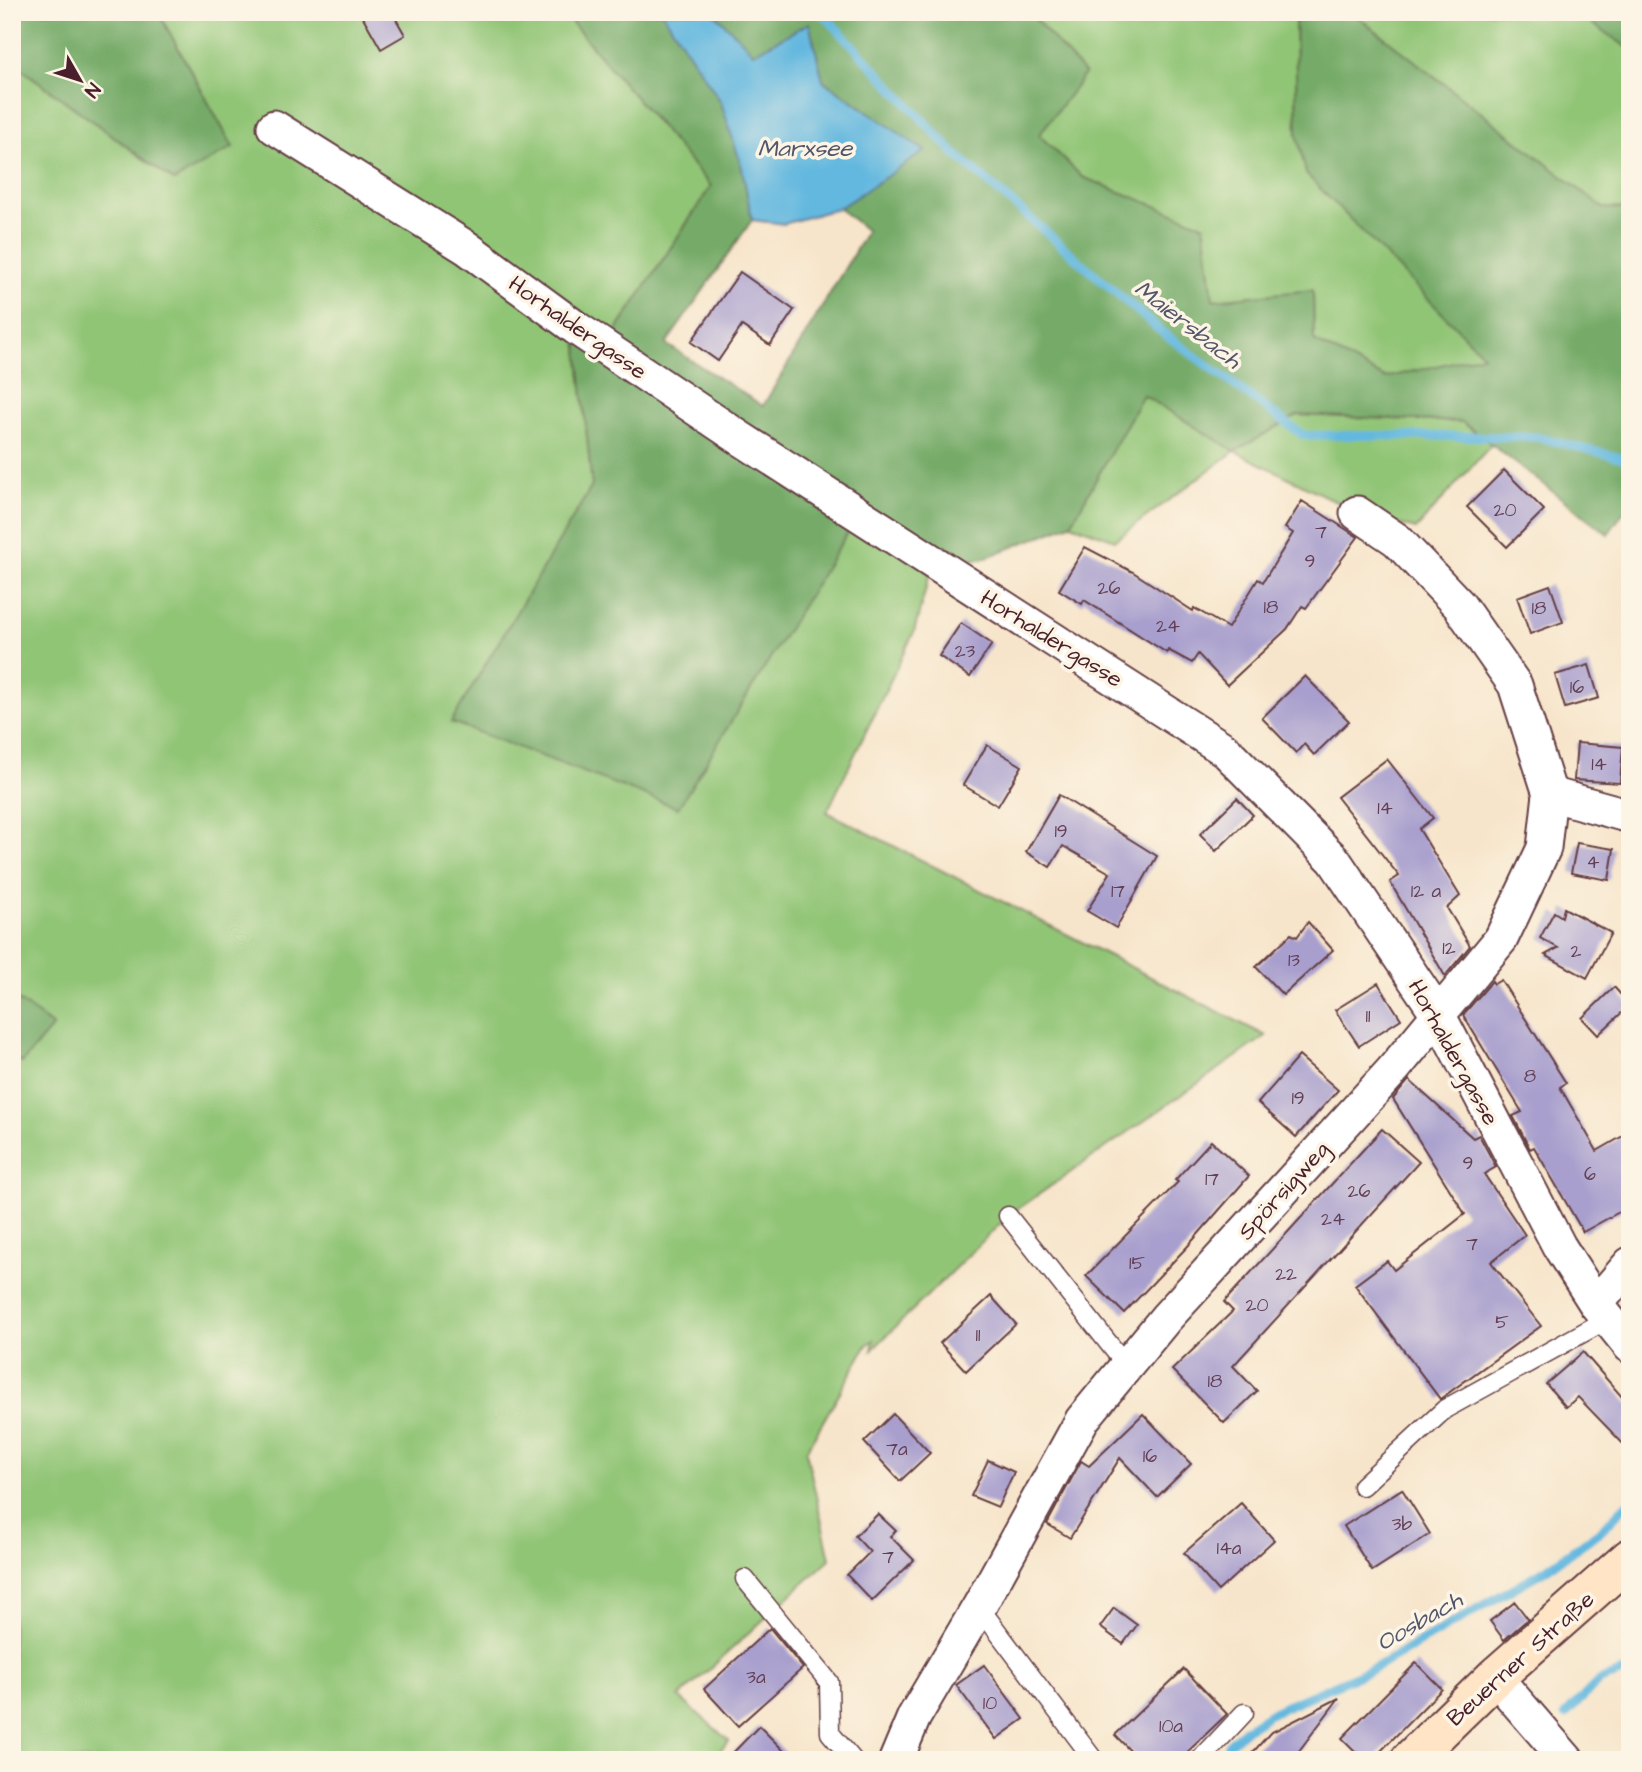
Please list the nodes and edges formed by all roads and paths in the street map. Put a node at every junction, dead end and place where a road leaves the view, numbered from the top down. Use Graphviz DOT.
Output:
graph roads {
  1 [pos="274,127"];
  2 [pos="1357,513"];
  3 [pos="1549,794"];
  4 [pos="1630,816"];
  5 [pos="1438,1014"];
  6 [pos="1008,1216"];
  7 [pos="1630,1264"];
  8 [pos="1602,1312"];
  9 [pos="1630,1346"];
  10 [pos="1125,1364"];
  11 [pos="1362,1486"];
  12 [pos="1630,1558"];
  13 [pos="746,1579"];
  14 [pos="979,1607"];
  15 [pos="1495,1677"];
  16 [pos="1244,1713"];
  17 [pos="853,1760"];
  18 [pos="896,1760"];
  19 [pos="1094,1760"];
  20 [pos="1200,1760"];
  21 [pos="1410,1760"];
  22 [pos="1567,1760"];
  1 -- 5 [label="street, Horhaldergasse"];
  2 -- 3 [label="street"];
  3 -- 4 [label="street"];
  3 -- 5 [label="street, Spörsigweg"];
  5 -- 8 [label="street, Horhaldergasse"];
  5 -- 10 [label="street, Spörsigweg"];
  6 -- 10 [label="lane"];
  7 -- 8 [label="street"];
  8 -- 9 [label="street, Horhaldergasse"];
  8 -- 11 [label="lane"];
  10 -- 14 [label="street, Spörsigweg"];
  12 -- 15 [label="main road, Beuerner Straße"];
  13 -- 17 [label="lane"];
  14 -- 18 [label="street, Spörsigweg"];
  14 -- 19 [label="lane"];
  15 -- 21 [label="main road, Beuerner Straße"];
  15 -- 22 [label="street"];
  16 -- 20 [label="lane"];
}
